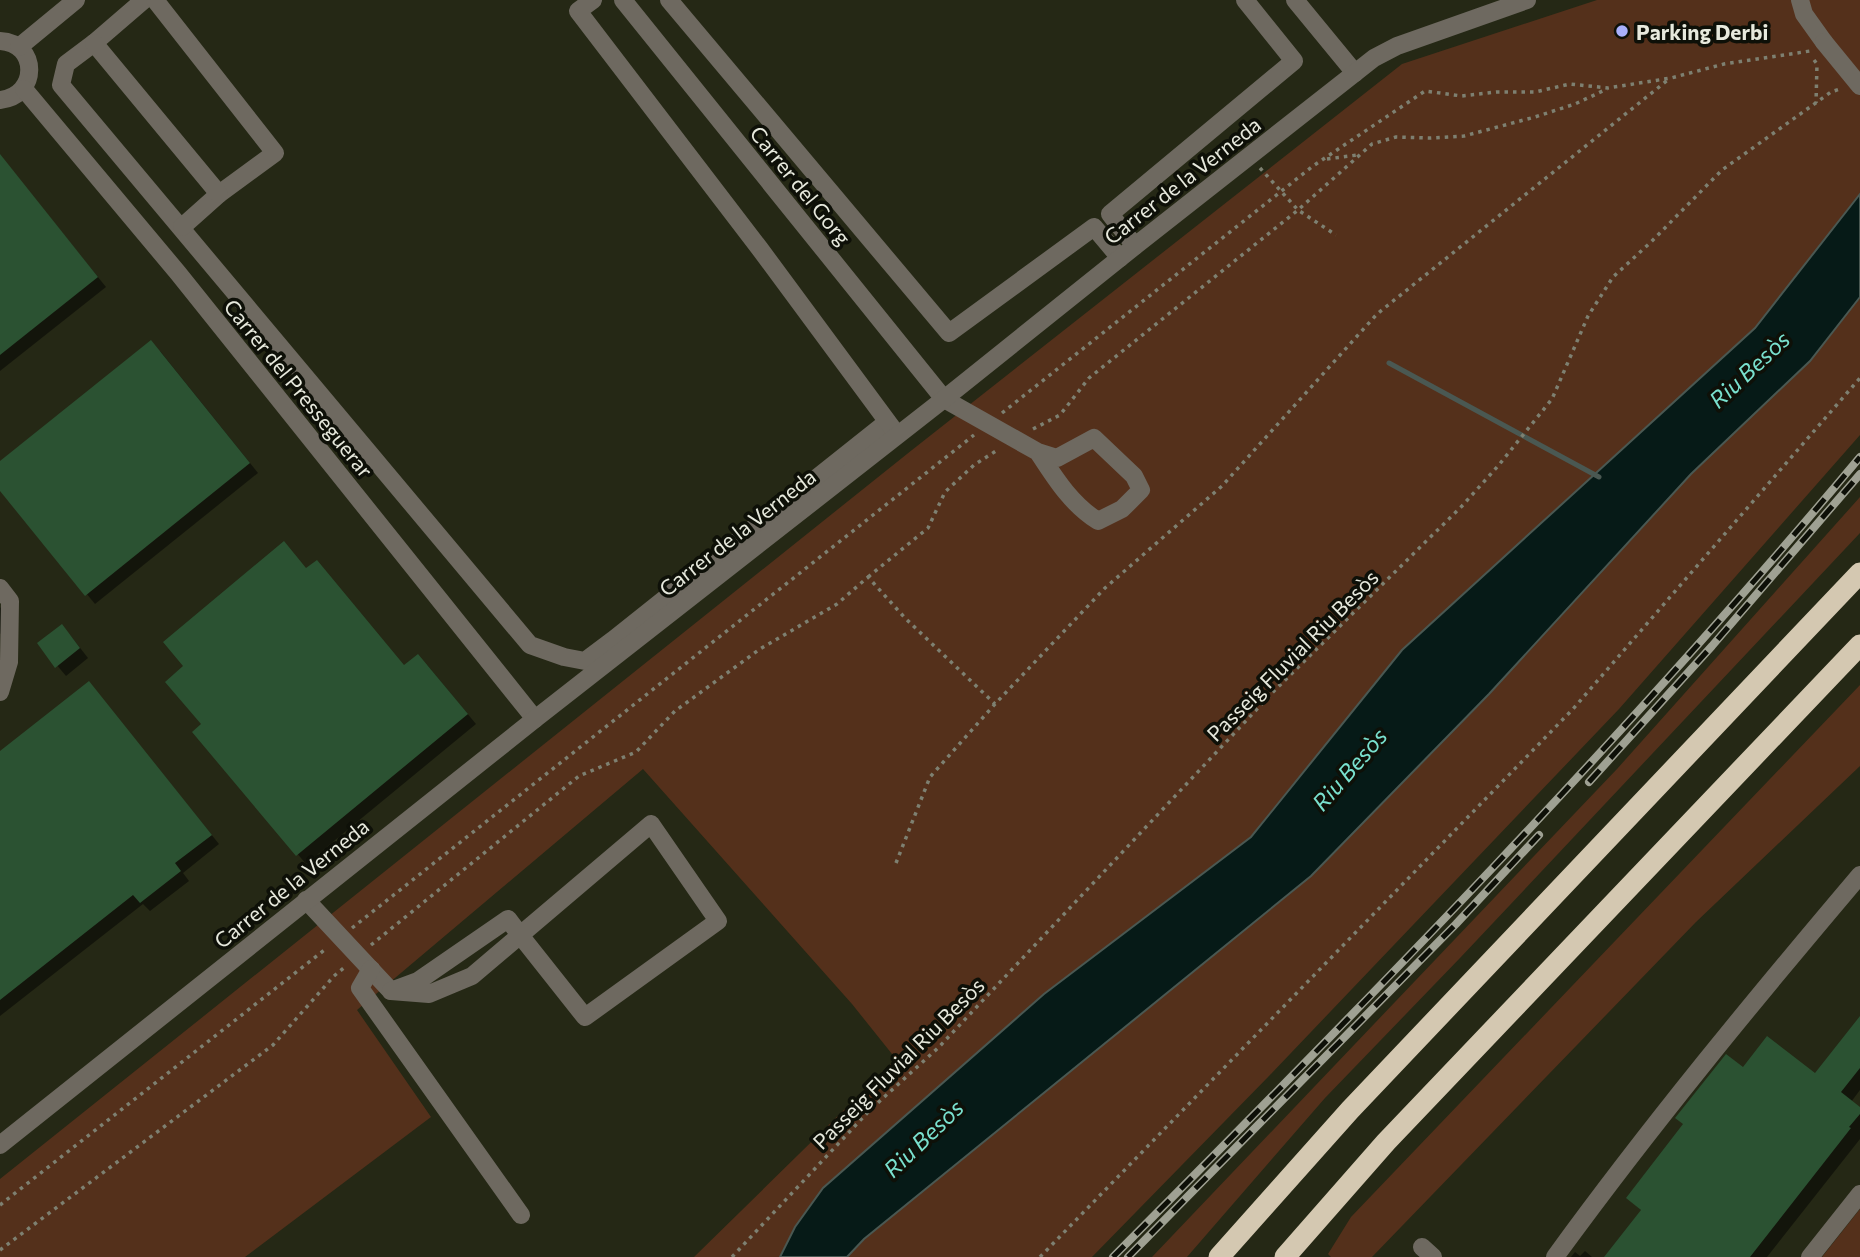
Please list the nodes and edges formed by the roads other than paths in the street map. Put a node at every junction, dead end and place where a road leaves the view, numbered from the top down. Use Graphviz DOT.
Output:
graph roads {
  1 [pos="76,0"];
  2 [pos="144,0"];
  3 [pos="155,0"];
  4 [pos="593,0"];
  5 [pos="622,0"];
  6 [pos="669,0"];
  7 [pos="1245,0"];
  8 [pos="1295,0"];
  9 [pos="1527,0"];
  10 [pos="1800,0"];
  11 [pos="0,41"];
  12 [pos="94,43"];
  13 [pos="19,47"];
  14 [pos="1355,73"];
  15 [pos="1855,85"];
  16 [pos="24,89"];
  17 [pos="0,100"];
  18 [pos="219,194"];
  19 [pos="182,227"];
  20 [pos="1135,246"];
  21 [pos="202,255"];
  22 [pos="1120,258"];
  23 [pos="178,273"];
  24 [pos="944,399"];
  25 [pos="892,428"];
  26 [pos="1038,452"];
  27 [pos="1860,573"];
  28 [pos="0,588"];
  29 [pos="5,645"];
  30 [pos="1860,645"];
  31 [pos="0,692"];
  32 [pos="535,719"];
  33 [pos="1860,875"];
  34 [pos="306,900"];
  35 [pos="520,935"];
  36 [pos="371,969"];
  37 [pos="391,991"];
  38 [pos="0,1145"];
  39 [pos="1860,1194"];
  40 [pos="521,1214"];
  41 [pos="1219,1257"];
  42 [pos="1285,1257"];
  43 [pos="1555,1257"];
  44 [pos="1810,1257"];
  1 -- 13 [label="street"];
  2 -- 12 [label="street"];
  3 -- 18 [label="street"];
  4 -- 25 [label="street"];
  5 -- 24 [label="street, Carrer del Gorg"];
  6 -- 22 [label="street"];
  7 -- 20 [label="street"];
  8 -- 14 [label="street"];
  9 -- 14 [label="street, Carrer de la Verneda"];
  10 -- 15 [label="street, bridge"];
  11 -- 13 [label="street"];
  12 -- 18 [label="street"];
  12 -- 19 [label="street"];
  13 -- 16 [label="street"];
  14 -- 20 [label="street, Carrer de la Verneda"];
  16 -- 17 [label="street"];
  16 -- 23 [label="street, Carrer del Presseguerar"];
  18 -- 19 [label="street"];
  19 -- 21 [label="street"];
  20 -- 22 [label="street, Carrer de la Verneda"];
  21 -- 23 [label="street"];
  21 -- 25 [label="street"];
  22 -- 24 [label="street, Carrer de la Verneda"];
  23 -- 32 [label="street, Carrer del Presseguerar"];
  24 -- 25 [label="street, Carrer de la Verneda"];
  24 -- 26 [label="street"];
  25 -- 32 [label="street, Carrer de la Verneda"];
  26 -- 26 [label="street"];
  27 -- 41 [label="highway"];
  28 -- 29 [label="street"];
  29 -- 31 [label="street"];
  30 -- 42 [label="highway"];
  32 -- 34 [label="street, Carrer de la Verneda"];
  33 -- 43 [label="street"];
  34 -- 36 [label="street"];
  34 -- 38 [label="street, Carrer de la Verneda"];
  35 -- 35 [label="street"];
  35 -- 37 [label="street"];
  35 -- 37 [label="street"];
  36 -- 37 [label="street"];
  36 -- 40 [label="street"];
  39 -- 44 [label="street"];
}
